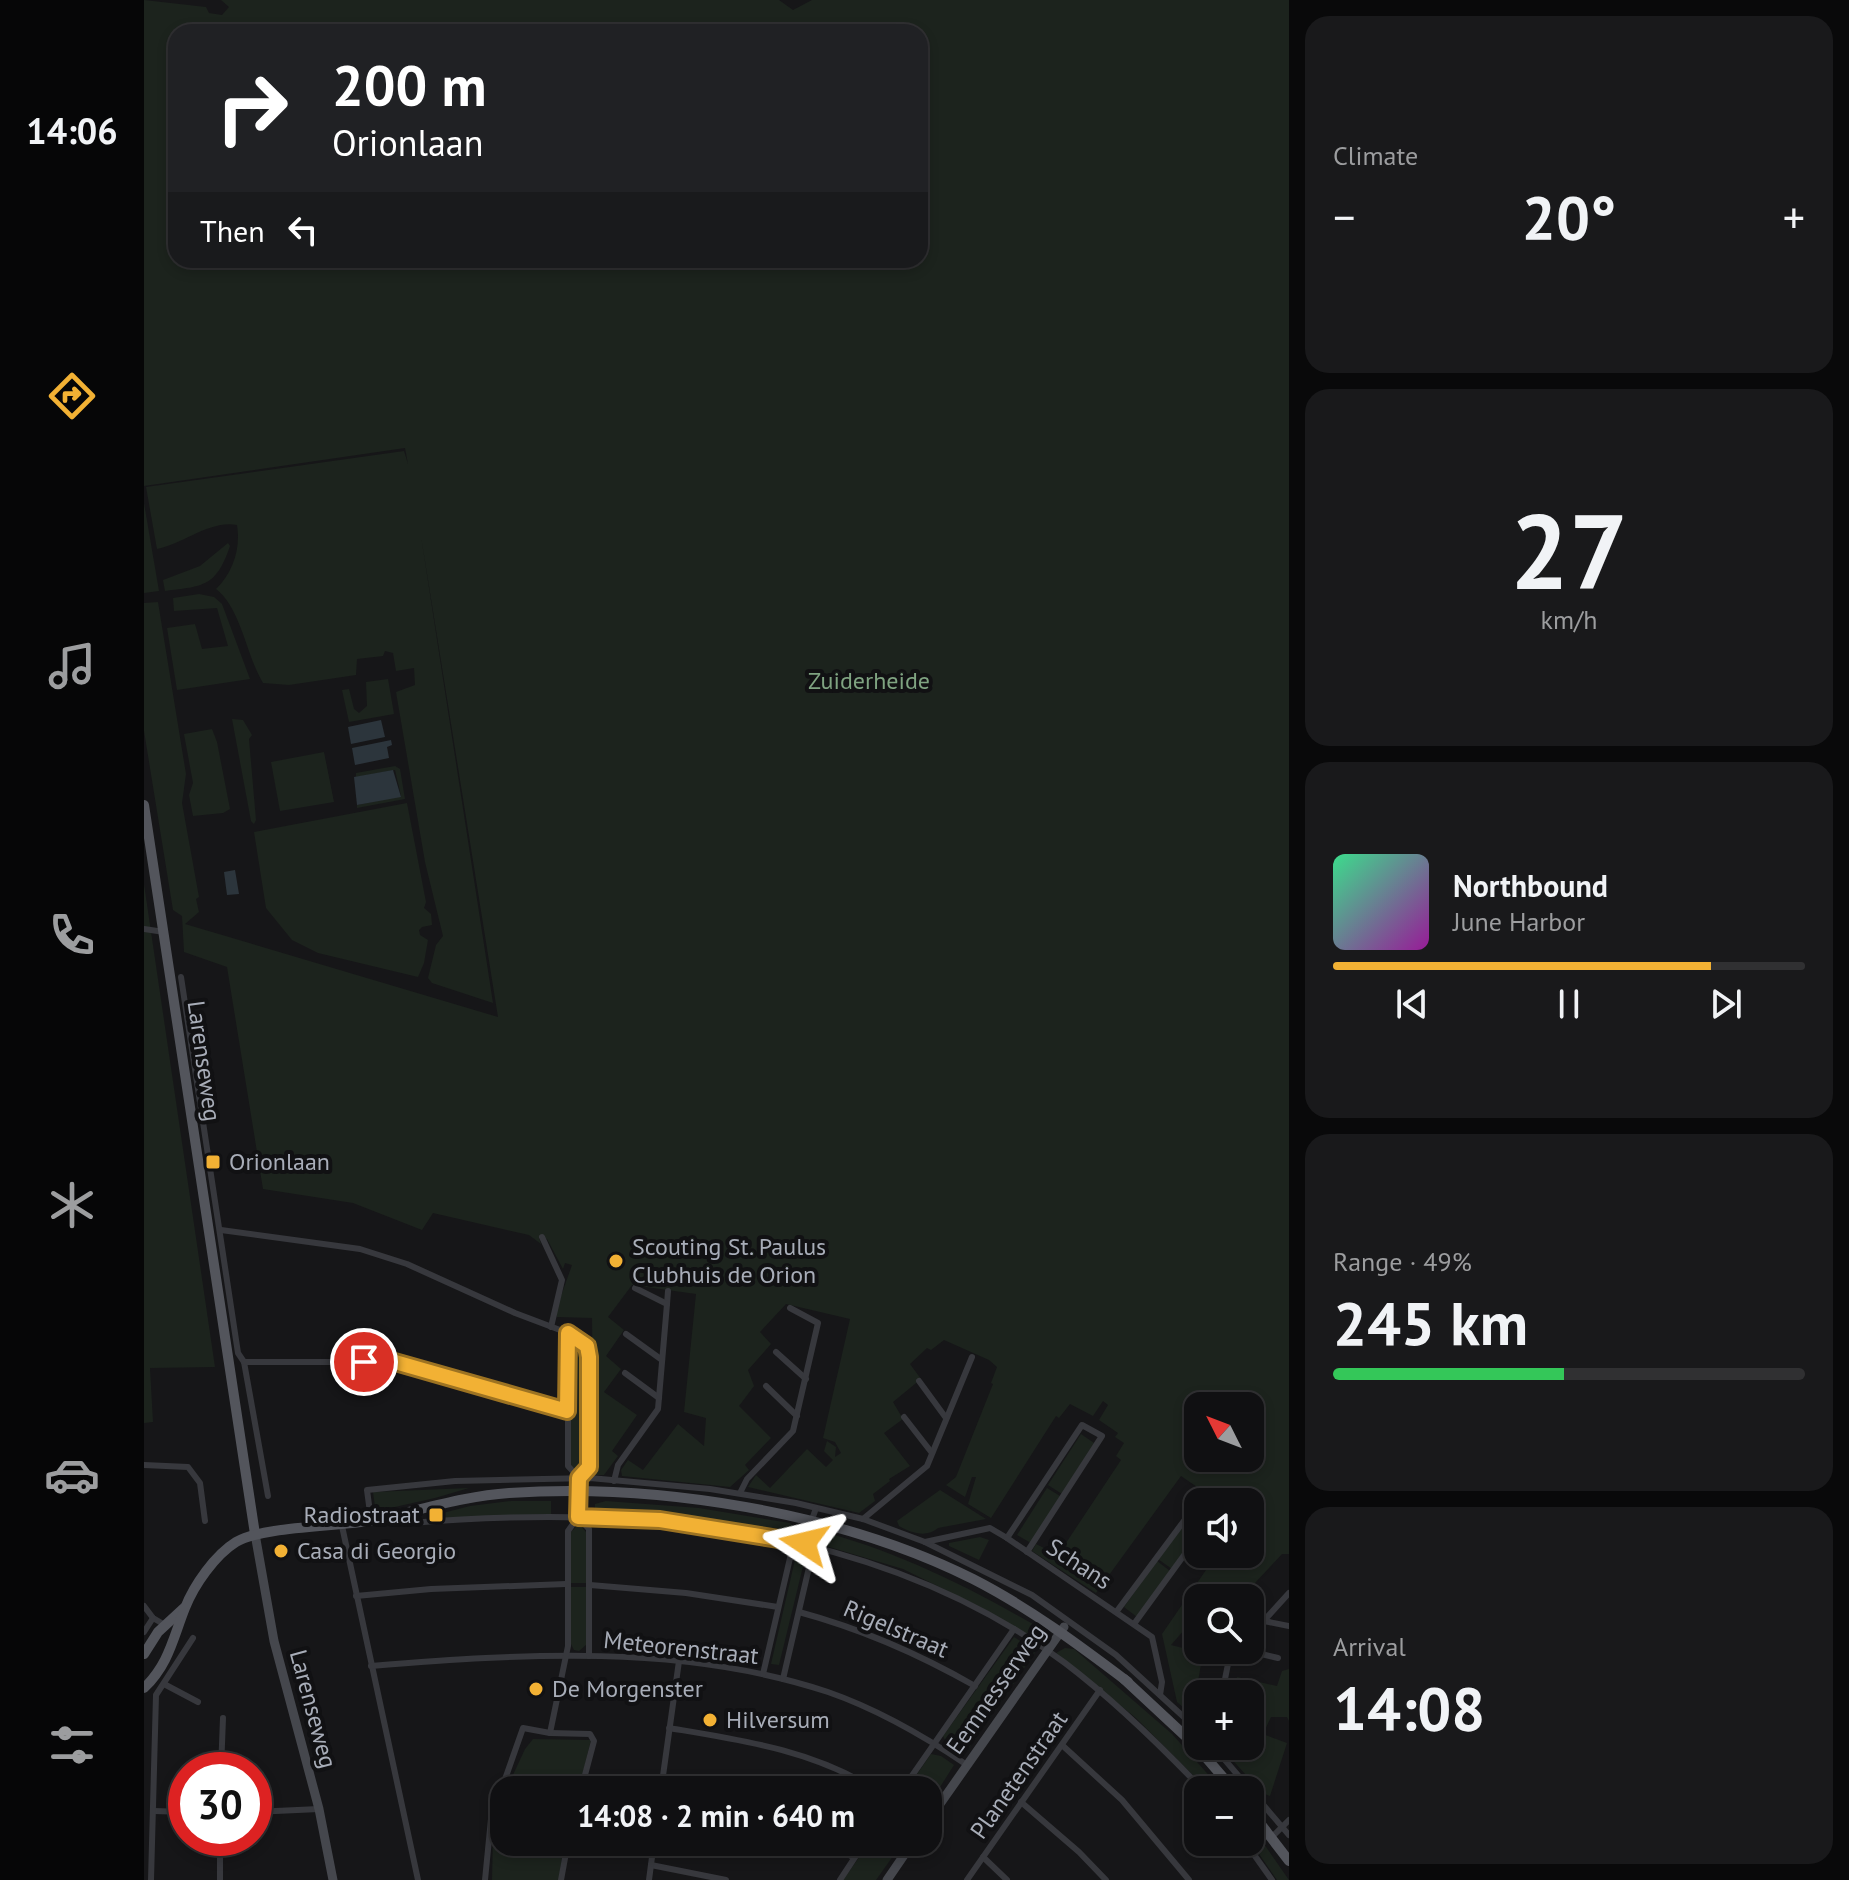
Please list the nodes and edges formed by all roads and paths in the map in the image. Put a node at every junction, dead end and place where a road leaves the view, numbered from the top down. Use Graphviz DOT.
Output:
graph roads {
  1 [pos="144,805"];
  2 [pos="144,929"];
  3 [pos="164,932"];
  4 [pos="181,977"];
  5 [pos="221,1230"];
  6 [pos="542,1237"];
  7 [pos="635,1288"];
  8 [pos="668,1291"];
  9 [pos="667,1304"];
  10 [pos="790,1308"];
  11 [pos="551,1327"];
  12 [pos="568,1333"];
  13 [pos="626,1334"];
  14 [pos="776,1352"];
  15 [pos="972,1357"];
  16 [pos="662,1360"];
  17 [pos="244,1362"];
  18 [pos="625,1373"];
  19 [pos="806,1379"];
  20 [pos="919,1381"];
  21 [pos="766,1386"];
  22 [pos="659,1398"];
  23 [pos="567,1411"];
  24 [pos="797,1416"];
  25 [pos="904,1417"];
  26 [pos="946,1418"];
  27 [pos="932,1453"];
  28 [pos="144,1465"];
  29 [pos="579,1478"];
  30 [pos="614,1481"];
  31 [pos="578,1492"];
  32 [pos="740,1493"];
  33 [pos="268,1496"];
  34 [pos="408,1513"];
  35 [pos="814,1515"];
  36 [pos="578,1517"];
  37 [pos="863,1519"];
  38 [pos="1184,1519"];
  39 [pos="371,1520"];
  40 [pos="205,1521"];
  41 [pos="342,1526"];
  42 [pos="255,1534"];
  43 [pos="1007,1538"];
  44 [pos="794,1541"];
  45 [pos="925,1542"];
  46 [pos="804,1543"];
  47 [pos="814,1546"];
  48 [pos="1027,1552"];
  49 [pos="1184,1555"];
  50 [pos="566,1584"];
  51 [pos="590,1585"];
  52 [pos="1289,1593"];
  53 [pos="356,1596"];
  54 [pos="144,1606"];
  55 [pos="185,1607"];
  56 [pos="778,1607"];
  57 [pos="1117,1611"];
  58 [pos="799,1612"];
  59 [pos="153,1618"];
  60 [pos="1264,1621"];
  61 [pos="1134,1624"];
  62 [pos="165,1625"];
  63 [pos="1289,1626"];
  64 [pos="1064,1627"];
  65 [pos="1014,1629"];
  66 [pos="144,1632"];
  67 [pos="193,1638"];
  68 [pos="151,1641"];
  69 [pos="1047,1651"];
  70 [pos="144,1654"];
  71 [pos="167,1655"];
  72 [pos="1264,1655"];
  73 [pos="567,1656"];
  74 [pos="589,1656"];
  75 [pos="1278,1658"];
  76 [pos="679,1661"];
  77 [pos="371,1666"];
  78 [pos="160,1668"];
  79 [pos="144,1671"];
  80 [pos="763,1674"];
  81 [pos="783,1679"];
  82 [pos="164,1684"];
  83 [pos="975,1686"];
  84 [pos="144,1688"];
  85 [pos="1100,1690"];
  86 [pos="156,1695"];
  87 [pos="1160,1695"];
  88 [pos="198,1702"];
  89 [pos="1184,1717"];
  90 [pos="223,1718"];
  91 [pos="669,1728"];
  92 [pos="550,1733"];
  93 [pos="936,1744"];
  94 [pos="1062,1745"];
  95 [pos="222,1752"];
  96 [pos="1225,1760"];
  97 [pos="967,1765"];
  98 [pos="585,1776"];
  99 [pos="663,1776"];
  100 [pos="852,1776"];
  101 [pos="912,1776"];
  102 [pos="1190,1776"];
  103 [pos="1222,1776"];
  104 [pos="942,1801"];
  105 [pos="1021,1802"];
  106 [pos="319,1809"];
  107 [pos="154,1811"];
  108 [pos="168,1811"];
  109 [pos="272,1811"];
  110 [pos="1289,1820"];
  111 [pos="1264,1827"];
  112 [pos="1282,1828"];
  113 [pos="1289,1835"];
  114 [pos="1272,1837"];
  115 [pos="220,1856"];
  116 [pos="565,1856"];
  117 [pos="652,1856"];
  118 [pos="851,1856"];
  119 [pos="903,1856"];
  120 [pos="1255,1856"];
  121 [pos="983,1857"];
  122 [pos="854,1858"];
  123 [pos="1289,1861"];
  124 [pos="651,1865"];
  125 [pos="149,1875"];
  126 [pos="220,1880"];
  127 [pos="333,1880"];
  128 [pos="418,1880"];
  129 [pos="485,1880"];
  130 [pos="561,1880"];
  131 [pos="649,1880"];
  132 [pos="726,1880"];
  133 [pos="840,1880"];
  134 [pos="887,1880"];
  135 [pos="967,1880"];
  136 [pos="1007,1880"];
  137 [pos="1106,1880"];
  138 [pos="1189,1880"];
  139 [pos="1272,1880"];
  1 -- 3 [label="main road, Larenseweg"];
  2 -- 3 [label="street"];
  3 -- 42 [label="main road, Larenseweg"];
  4 -- 5 [label="street, Larenseweg"];
  5 -- 11 [label="street"];
  5 -- 17 [label="street, Larenseweg"];
  6 -- 11 [label="street"];
  7 -- 9 [label="street"];
  8 -- 9 [label="street"];
  9 -- 16 [label="street"];
  10 -- 19 [label="street"];
  11 -- 12 [label="street"];
  12 -- 23 [label="street"];
  12 -- 29 [label="street"];
  13 -- 16 [label="street"];
  14 -- 19 [label="street"];
  15 -- 26 [label="street"];
  16 -- 22 [label="street"];
  17 -- 23 [label="street"];
  17 -- 33 [label="street, Larenseweg"];
  18 -- 22 [label="street"];
  19 -- 24 [label="street"];
  20 -- 26 [label="street"];
  21 -- 24 [label="street"];
  22 -- 30 [label="street"];
  23 -- 29 [label="street"];
  24 -- 32 [label="street"];
  25 -- 27 [label="street"];
  26 -- 27 [label="street"];
  27 -- 37 [label="street"];
  28 -- 40 [label="street"];
  29 -- 30 [label="street"];
  29 -- 31 [label="street"];
  29 -- 39 [label="street"];
  30 -- 32 [label="street"];
  31 -- 34 [label="main road"];
  31 -- 35 [label="main road"];
  31 -- 36 [label="street"];
  32 -- 35 [label="street"];
  34 -- 36 [label="street"];
  34 -- 39 [label="main road"];
  35 -- 37 [label="street"];
  35 -- 46 [label="street"];
  35 -- 64 [label="main road"];
  36 -- 44 [label="street"];
  36 -- 50 [label="street"];
  36 -- 51 [label="street"];
  37 -- 45 [label="street"];
  38 -- 57 [label="street"];
  39 -- 41 [label="main road"];
  41 -- 42 [label="main road"];
  41 -- 53 [label="street"];
  42 -- 55 [label="main road"];
  42 -- 106 [label="street, Larenseweg"];
  43 -- 45 [label="street, Schans"];
  43 -- 48 [label="street, Schans"];
  43 -- 48 [label="street"];
  44 -- 46 [label="street"];
  44 -- 56 [label="street"];
  45 -- 64 [label="street"];
  46 -- 47 [label="street"];
  47 -- 58 [label="street"];
  47 -- 65 [label="street"];
  48 -- 57 [label="street, Schans"];
  49 -- 61 [label="street"];
  50 -- 53 [label="street"];
  50 -- 73 [label="street"];
  51 -- 56 [label="street"];
  51 -- 74 [label="street"];
  52 -- 60 [label="street"];
  53 -- 77 [label="street"];
  54 -- 59 [label="street"];
  55 -- 62 [label="main road"];
  55 -- 71 [label="main road"];
  56 -- 80 [label="street"];
  57 -- 61 [label="street, Schans"];
  58 -- 81 [label="street"];
  58 -- 83 [label="street, Rigelstraat"];
  59 -- 62 [label="street"];
  59 -- 66 [label="street"];
  60 -- 63 [label="street"];
  61 -- 87 [label="street, Schans"];
  62 -- 68 [label="main road"];
  64 -- 69 [label="street, Eemnesserweg"];
  64 -- 87 [label="street"];
  64 -- 103 [label="main road"];
  65 -- 69 [label="street"];
  65 -- 83 [label="street, Eemnesserweg"];
  67 -- 82 [label="street"];
  68 -- 70 [label="main road"];
  68 -- 71 [label="street"];
  69 -- 85 [label="street"];
  69 -- 97 [label="street, Eemnesserweg"];
  71 -- 78 [label="main road"];
  72 -- 75 [label="street"];
  73 -- 74 [label="street, Meteorenstraat"];
  73 -- 77 [label="street, Meteorenstraat"];
  73 -- 92 [label="street"];
  74 -- 76 [label="street, Meteorenstraat"];
  76 -- 80 [label="street, Meteorenstraat"];
  76 -- 91 [label="street"];
  77 -- 128 [label="street"];
  78 -- 79 [label="street"];
  78 -- 84 [label="main road"];
  80 -- 81 [label="street, Meteorenstraat"];
  81 -- 93 [label="street, Meteorenstraat"];
  82 -- 86 [label="street"];
  82 -- 88 [label="street"];
  83 -- 93 [label="street, Eemnesserweg"];
  84 -- 86 [label="street"];
  85 -- 94 [label="street, Planetenstraat"];
  85 -- 102 [label="street"];
  86 -- 107 [label="street"];
  87 -- 89 [label="street"];
  90 -- 95 [label="street"];
  91 -- 99 [label="street"];
  91 -- 100 [label="street"];
  92 -- 98 [label="street"];
  92 -- 129 [label="street"];
  93 -- 97 [label="street, Meteorenstraat"];
  93 -- 101 [label="street, Eemnesserweg"];
  94 -- 105 [label="street, Planetenstraat"];
  94 -- 138 [label="street"];
  96 -- 112 [label="street"];
  97 -- 104 [label="street, Eemnesserweg"];
  105 -- 121 [label="street, Planetenstraat"];
  105 -- 137 [label="street"];
  106 -- 109 [label="street"];
  106 -- 127 [label="street, Larenseweg"];
  107 -- 108 [label="street"];
  107 -- 125 [label="street"];
  110 -- 112 [label="street"];
  111 -- 114 [label="main road"];
  112 -- 113 [label="street"];
  112 -- 114 [label="street"];
  114 -- 123 [label="main road"];
  115 -- 126 [label="street"];
  116 -- 130 [label="street"];
  117 -- 124 [label="street"];
  118 -- 122 [label="street"];
  119 -- 134 [label="street"];
  120 -- 139 [label="street"];
  121 -- 135 [label="street, Planetenstraat"];
  121 -- 136 [label="street"];
  122 -- 133 [label="street"];
  124 -- 131 [label="street"];
  124 -- 132 [label="street"];
}
